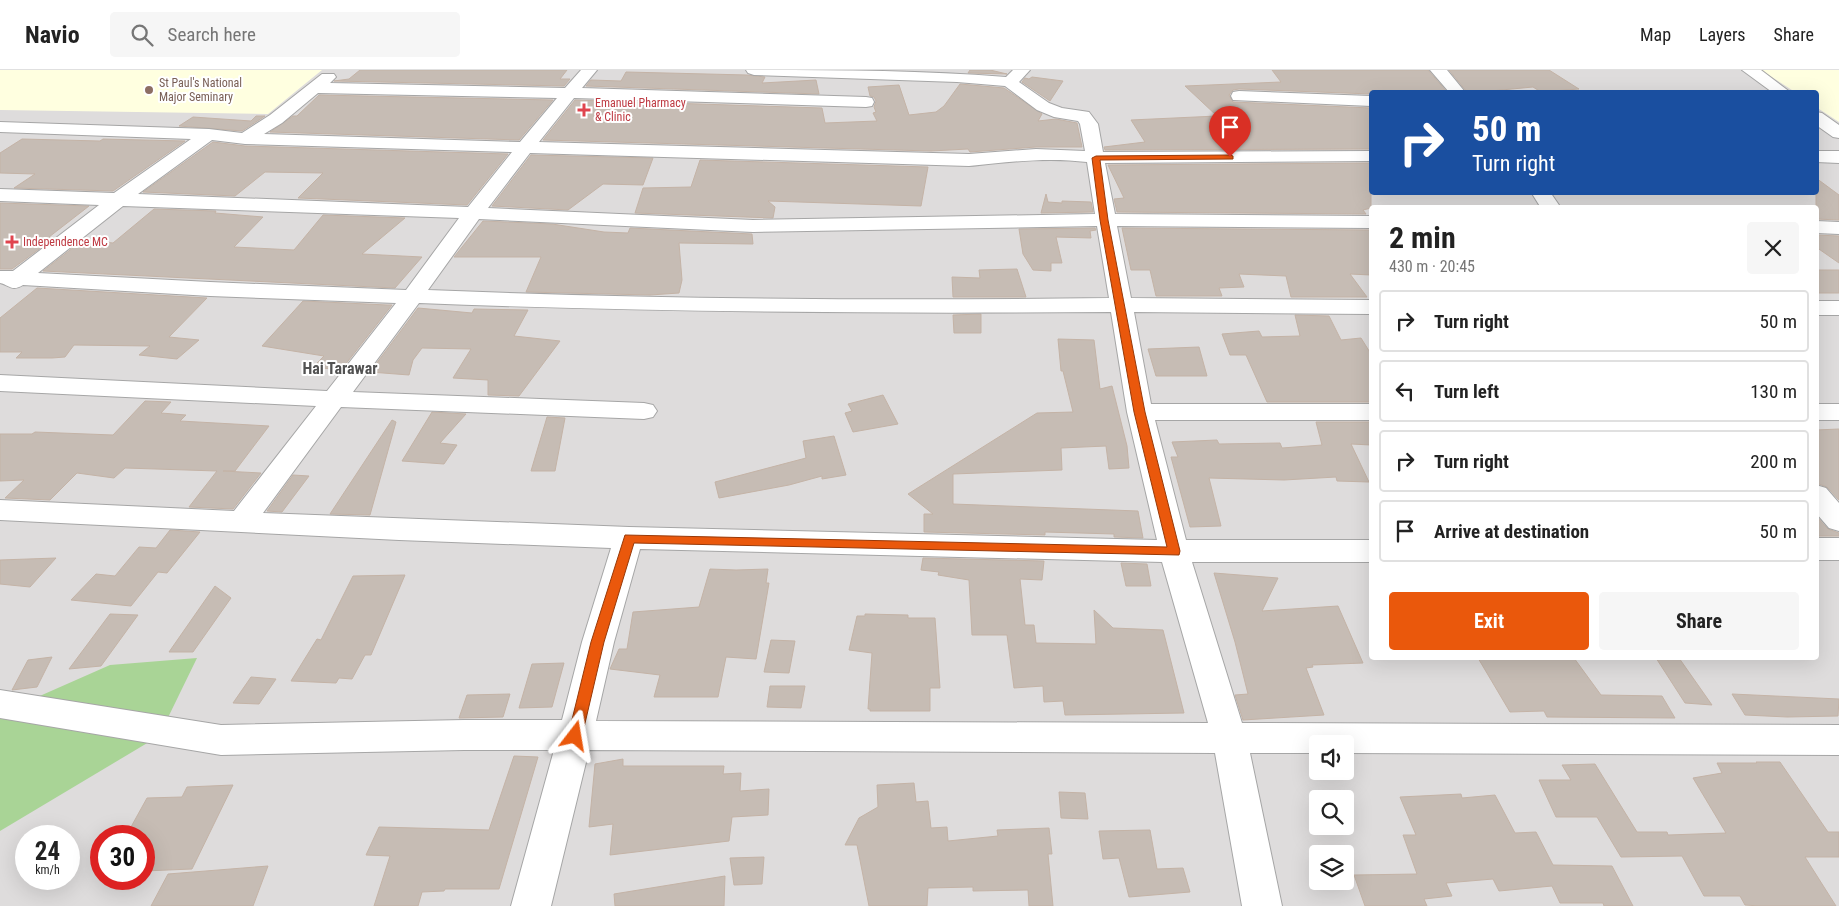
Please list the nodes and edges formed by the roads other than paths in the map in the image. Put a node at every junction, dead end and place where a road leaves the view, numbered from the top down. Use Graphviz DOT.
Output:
graph roads {
  1 [pos="337,70"];
  2 [pos="589,70"];
  3 [pos="754,70"];
  4 [pos="1438,70"];
  5 [pos="1750,70"];
  6 [pos="1016,76"];
  7 [pos="314,88"];
  8 [pos="1455,90"];
  9 [pos="1779,90"];
  10 [pos="571,93"];
  11 [pos="1239,96"];
  12 [pos="1369,101"];
  13 [pos="866,102"];
  14 [pos="1819,119"];
  15 [pos="0,126"];
  16 [pos="1839,133"];
  17 [pos="209,134"];
  18 [pos="245,139"];
  19 [pos="525,147"];
  20 [pos="1369,156"];
  21 [pos="1819,156"];
  22 [pos="1839,157"];
  23 [pos="1096,158"];
  24 [pos="0,195"];
  25 [pos="119,199"];
  26 [pos="476,213"];
  27 [pos="1104,220"];
  28 [pos="1369,222"];
  29 [pos="1819,228"];
  30 [pos="1839,228"];
  31 [pos="9,278"];
  32 [pos="0,292"];
  33 [pos="413,296"];
  34 [pos="1120,304"];
  35 [pos="1369,307"];
  36 [pos="1819,308"];
  37 [pos="1839,308"];
  38 [pos="0,384"];
  39 [pos="335,399"];
  40 [pos="644,410"];
  41 [pos="1140,412"];
  42 [pos="1369,412"];
  43 [pos="1819,412"];
  44 [pos="1839,412"];
  45 [pos="1819,499"];
  46 [pos="0,510"];
  47 [pos="242,522"];
  48 [pos="1839,522"];
  49 [pos="629,538"];
  50 [pos="1819,549"];
  51 [pos="1839,549"];
  52 [pos="1369,550"];
  53 [pos="1174,551"];
  54 [pos="0,704"];
  55 [pos="575,736"];
  56 [pos="1230,739"];
  57 [pos="1839,740"];
  58 [pos="531,906"];
  59 [pos="1262,906"];
  1 -- 7 [label="street"];
  2 -- 10 [label="street"];
  3 -- 6 [label="street"];
  4 -- 8 [label="street"];
  5 -- 9 [label="street"];
  6 -- 23 [label="street"];
  7 -- 10 [label="street"];
  7 -- 18 [label="street"];
  10 -- 13 [label="street"];
  10 -- 19 [label="street"];
  11 -- 12 [label="street"];
  14 -- 16 [label="street"];
  15 -- 17 [label="street"];
  17 -- 18 [label="street"];
  17 -- 25 [label="street"];
  18 -- 19 [label="street"];
  19 -- 23 [label="street"];
  19 -- 26 [label="street"];
  20 -- 23 [label="street"];
  21 -- 22 [label="street"];
  23 -- 27 [label="street"];
  24 -- 25 [label="street"];
  25 -- 26 [label="street"];
  25 -- 31 [label="street"];
  26 -- 27 [label="street"];
  26 -- 33 [label="street"];
  27 -- 28 [label="street"];
  27 -- 34 [label="street"];
  29 -- 30 [label="street"];
  31 -- 32 [label="street"];
  31 -- 33 [label="street"];
  33 -- 34 [label="street"];
  33 -- 39 [label="street"];
  34 -- 35 [label="street"];
  34 -- 41 [label="street"];
  36 -- 37 [label="street"];
  38 -- 39 [label="street"];
  39 -- 40 [label="street"];
  39 -- 47 [label="street"];
  41 -- 42 [label="street"];
  41 -- 53 [label="street"];
  43 -- 44 [label="street"];
  45 -- 48 [label="street"];
  46 -- 47 [label="street"];
  47 -- 49 [label="street"];
  49 -- 53 [label="street"];
  49 -- 55 [label="street"];
  50 -- 51 [label="street"];
  52 -- 53 [label="street"];
  53 -- 56 [label="street"];
  54 -- 55 [label="street"];
  55 -- 56 [label="street"];
  55 -- 58 [label="street"];
  56 -- 57 [label="street"];
  56 -- 59 [label="street"];
}
